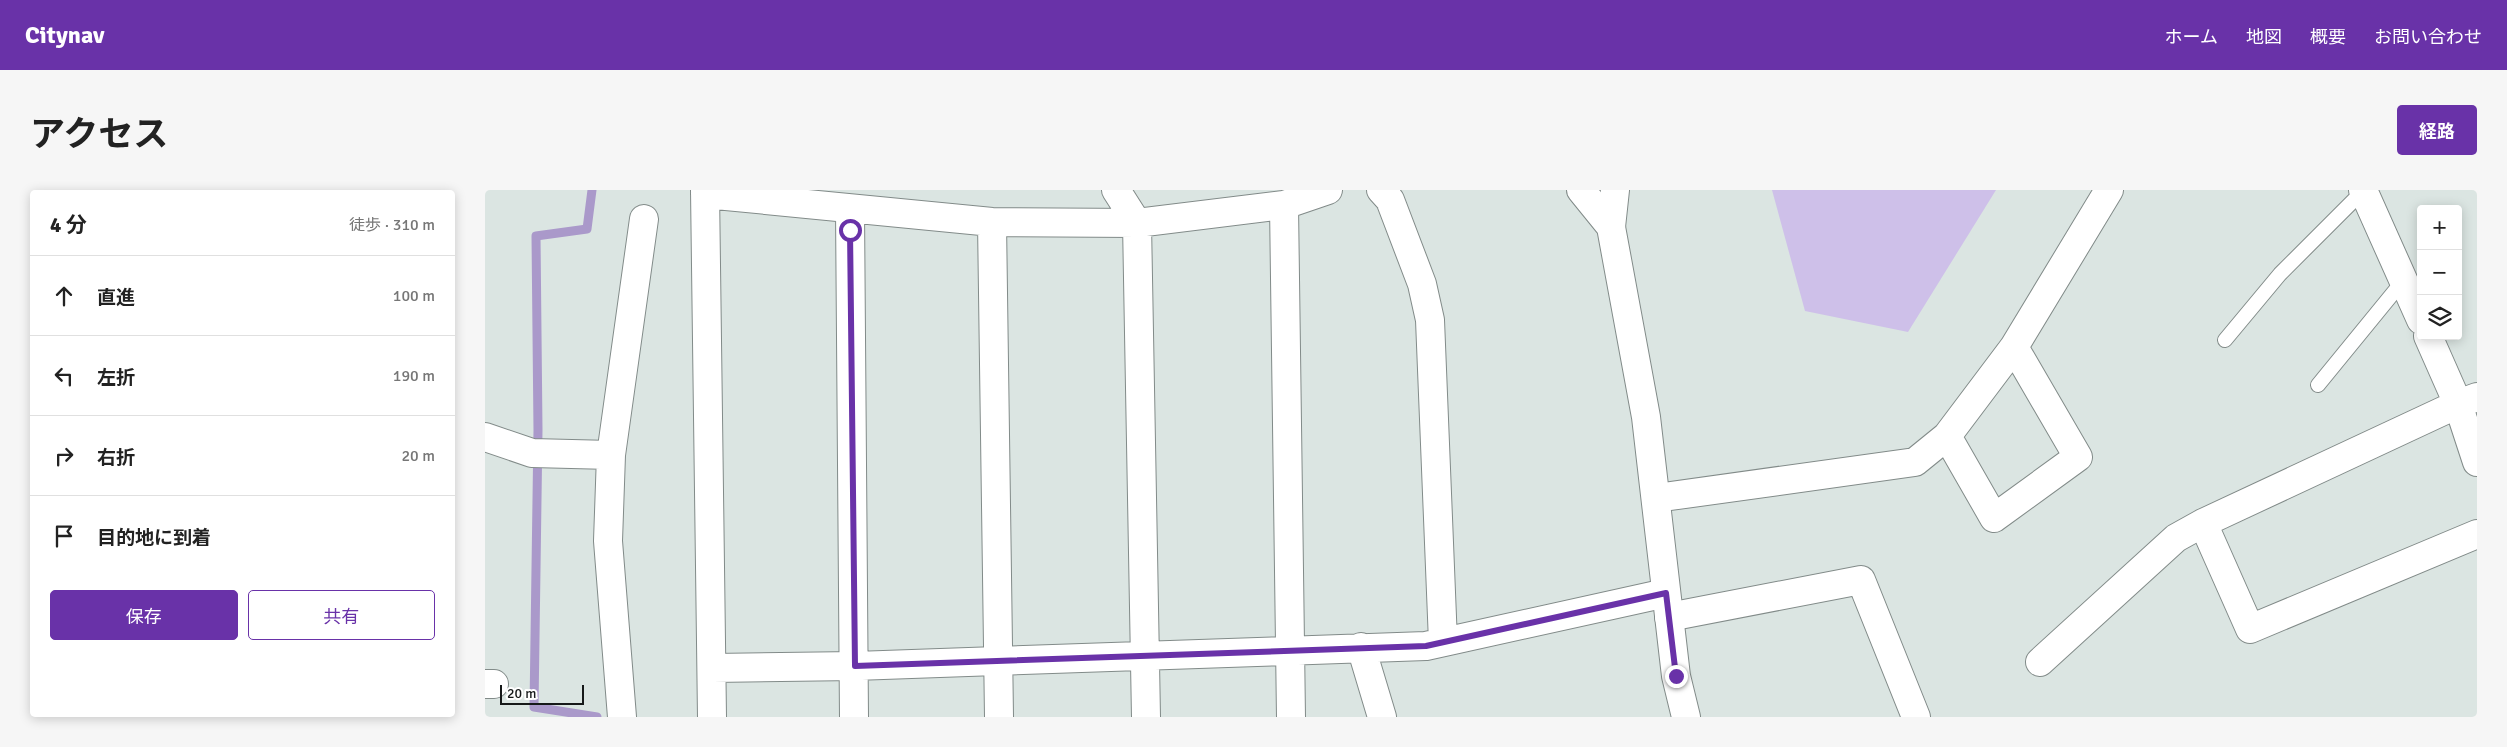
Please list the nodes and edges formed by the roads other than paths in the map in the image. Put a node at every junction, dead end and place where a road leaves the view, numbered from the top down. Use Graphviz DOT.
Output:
graph roads {
  1 [pos="1117,190"];
  2 [pos="1328,190"];
  3 [pos="1381,190"];
  4 [pos="1581,190"];
  5 [pos="1615,190"];
  6 [pos="2109,190"];
  7 [pos="2364,190"];
  8 [pos="705,192"];
  9 [pos="1284,205"];
  10 [pos="850,210"];
  11 [pos="644,219"];
  12 [pos="992,222"];
  13 [pos="1137,223"];
  14 [pos="1611,226"];
  15 [pos="2403,281"];
  16 [pos="2417,311"];
  17 [pos="2225,340"];
  18 [pos="2430,340"];
  19 [pos="2014,347"];
  20 [pos="2318,386"];
  21 [pos="2467,401"];
  22 [pos="1947,436"];
  23 [pos="485,437"];
  24 [pos="611,455"];
  25 [pos="2477,462"];
  26 [pos="1656,498"];
  27 [pos="2203,523"];
  28 [pos="2477,534"];
  29 [pos="1667,605"];
  30 [pos="1443,642"];
  31 [pos="1361,647"];
  32 [pos="1290,649"];
  33 [pos="1145,655"];
  34 [pos="998,660"];
  35 [pos="2039,662"];
  36 [pos="855,666"];
  37 [pos="713,668"];
  38 [pos="622,717"];
  39 [pos="712,717"];
  40 [pos="854,717"];
  41 [pos="999,717"];
  42 [pos="1146,717"];
  43 [pos="1291,717"];
  44 [pos="1382,717"];
  45 [pos="1686,717"];
  46 [pos="1915,717"];
  1 -- 13 [label="street"];
  2 -- 9 [label="street"];
  3 -- 30 [label="street"];
  4 -- 14 [label="street"];
  5 -- 14 [label="street"];
  6 -- 19 [label="street"];
  7 -- 15 [label="street"];
  7 -- 17 [label="lane"];
  8 -- 10 [label="street"];
  8 -- 37 [label="street"];
  9 -- 13 [label="street"];
  9 -- 32 [label="street"];
  10 -- 12 [label="street"];
  10 -- 36 [label="street"];
  11 -- 24 [label="street"];
  12 -- 13 [label="street"];
  12 -- 34 [label="street"];
  13 -- 33 [label="street"];
  14 -- 26 [label="street"];
  15 -- 16 [label="street"];
  15 -- 20 [label="lane"];
  18 -- 21 [label="street"];
  19 -- 22 [label="street"];
  19 -- 22 [label="street"];
  21 -- 25 [label="street"];
  21 -- 27 [label="street"];
  22 -- 26 [label="street"];
  23 -- 24 [label="street"];
  24 -- 38 [label="street"];
  26 -- 29 [label="street"];
  27 -- 28 [label="street"];
  27 -- 35 [label="street"];
  29 -- 30 [label="street"];
  29 -- 45 [label="street"];
  29 -- 46 [label="street"];
  30 -- 31 [label="street"];
  31 -- 32 [label="street"];
  31 -- 44 [label="street"];
  32 -- 33 [label="street"];
  32 -- 43 [label="street"];
  33 -- 34 [label="street"];
  33 -- 42 [label="street"];
  34 -- 36 [label="street"];
  34 -- 41 [label="street"];
  36 -- 37 [label="street"];
  36 -- 40 [label="street"];
  37 -- 39 [label="street"];
}
